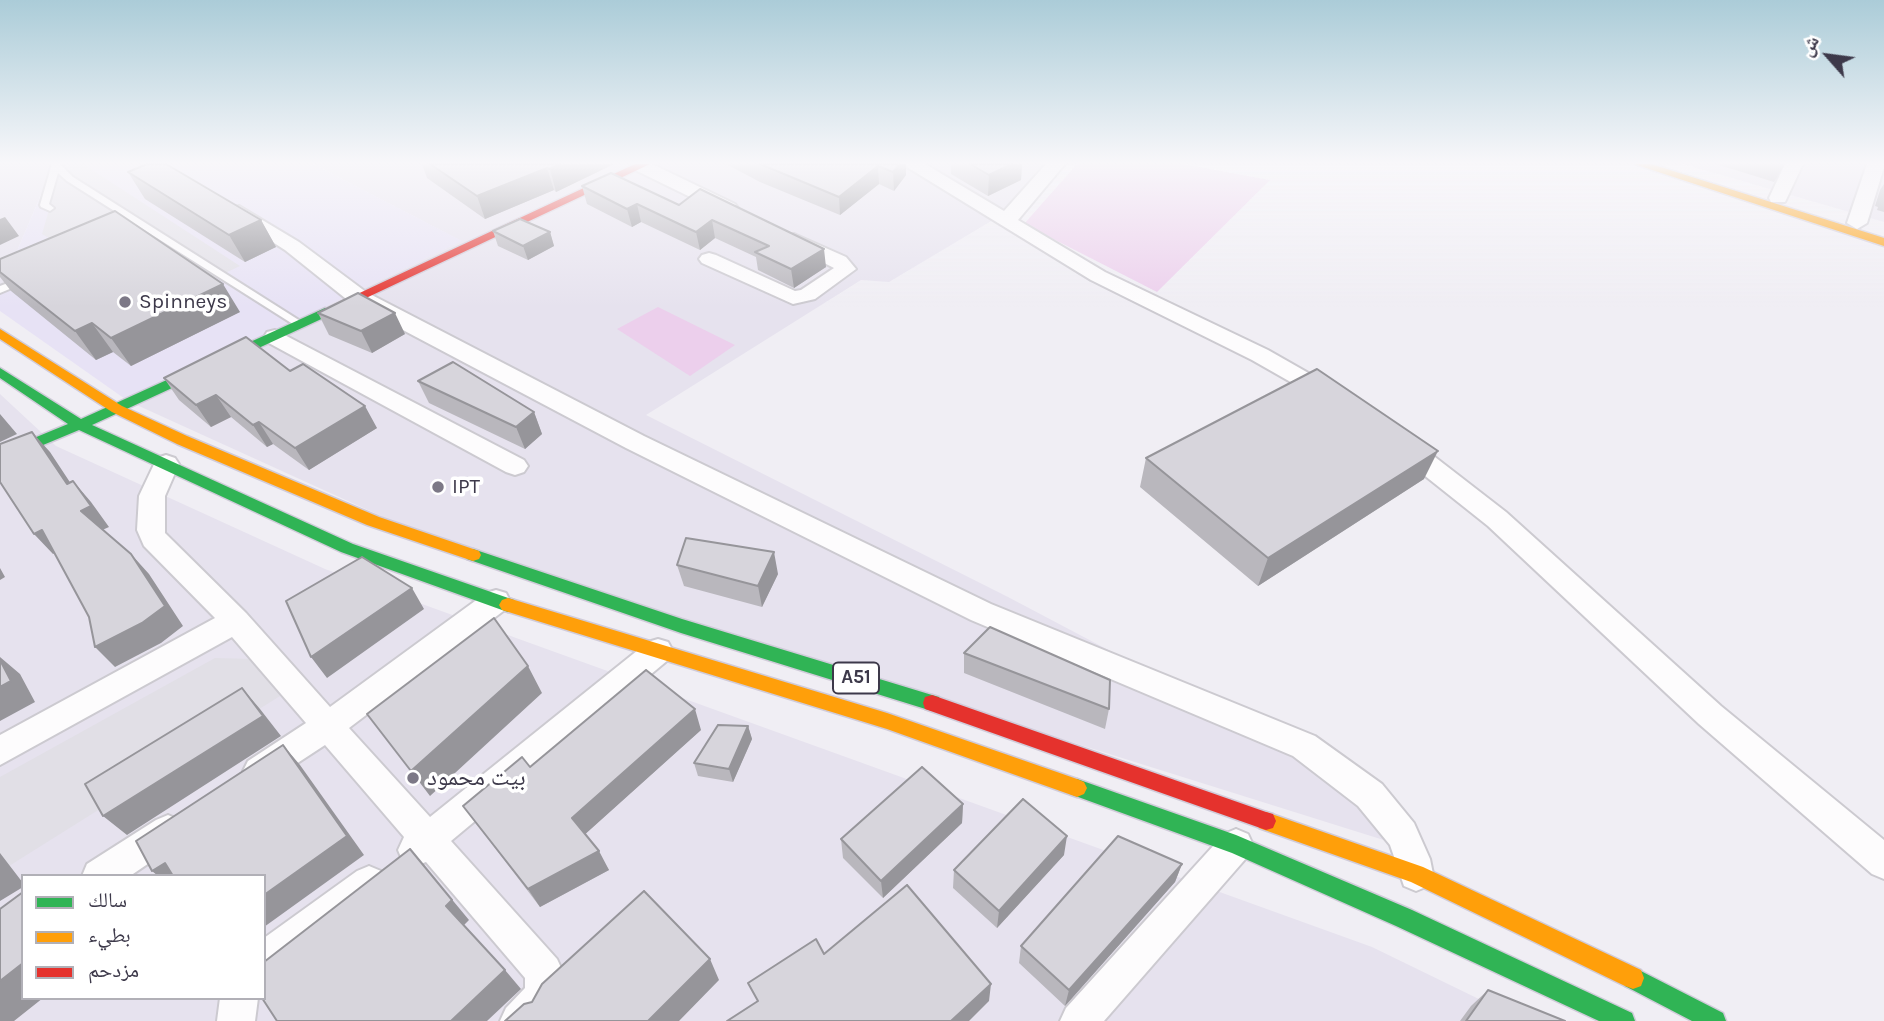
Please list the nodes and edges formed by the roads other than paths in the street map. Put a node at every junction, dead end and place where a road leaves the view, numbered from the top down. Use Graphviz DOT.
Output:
graph roads {
  1 [pos="122,212"];
  2 [pos="237,212"];
  3 [pos="542,212"];
  4 [pos="735,212"];
  5 [pos="990,212"];
  6 [pos="1014,212"];
  7 [pos="1797,212"];
  8 [pos="1821,212"];
  9 [pos="1859,212"];
  10 [pos="740,214"];
  11 [pos="1006,221"];
  12 [pos="1857,223"];
  13 [pos="1884,231"];
  14 [pos="777,232"];
  15 [pos="1884,242"];
  16 [pos="709,259"];
  17 [pos="34,275"];
  18 [pos="0,290"];
  19 [pos="358,297"];
  20 [pos="300,324"];
  21 [pos="0,333"];
  22 [pos="275,337"];
  23 [pos="0,372"];
  24 [pos="1349,407"];
  25 [pos="117,409"];
  26 [pos="80,425"];
  27 [pos="1385,432"];
  28 [pos="0,458"];
  29 [pos="166,464"];
  30 [pos="515,466"];
  31 [pos="496,601"];
  32 [pos="236,621"];
  33 [pos="658,651"];
  34 [pos="328,726"];
  35 [pos="0,751"];
  36 [pos="236,786"];
  37 [pos="191,816"];
  38 [pos="428,841"];
  39 [pos="1236,845"];
  40 [pos="1884,862"];
  41 [pos="102,874"];
  42 [pos="1416,874"];
  43 [pos="266,959"];
  44 [pos="239,1000"];
  45 [pos="236,1021"];
  46 [pos="519,1021"];
  47 [pos="1079,1021"];
  48 [pos="1624,1021"];
  49 [pos="1716,1021"];
  1 -- 20 [label="lane"];
  2 -- 19 [label="street"];
  3 -- 19 [label="main road"];
  4 -- 10 [label="street"];
  5 -- 11 [label="street"];
  6 -- 11 [label="street"];
  7 -- 15 [label="main road"];
  8 -- 12 [label="main road"];
  9 -- 12 [label="street"];
  11 -- 24 [label="street"];
  12 -- 13 [label="main road"];
  14 -- 16 [label="street"];
  17 -- 18 [label="lane"];
  19 -- 20 [label="main road"];
  19 -- 42 [label="street"];
  20 -- 22 [label="main road"];
  21 -- 25 [label="main road, A51"];
  22 -- 25 [label="main road"];
  22 -- 30 [label="street"];
  23 -- 26 [label="main road, A51"];
  25 -- 26 [label="main road"];
  25 -- 42 [label="main road, A51"];
  26 -- 28 [label="main road"];
  26 -- 29 [label="main road, A51"];
  27 -- 40 [label="street"];
  29 -- 31 [label="main road, A51"];
  29 -- 32 [label="street"];
  31 -- 33 [label="main road, A51"];
  31 -- 34 [label="street"];
  32 -- 34 [label="street"];
  32 -- 35 [label="street"];
  33 -- 38 [label="street"];
  33 -- 39 [label="main road, A51"];
  34 -- 36 [label="street"];
  34 -- 38 [label="street"];
  37 -- 41 [label="street"];
  38 -- 43 [label="street"];
  38 -- 46 [label="street"];
  39 -- 47 [label="street"];
  39 -- 48 [label="main road, A51"];
  42 -- 49 [label="main road, A51"];
  44 -- 45 [label="street"];
}
